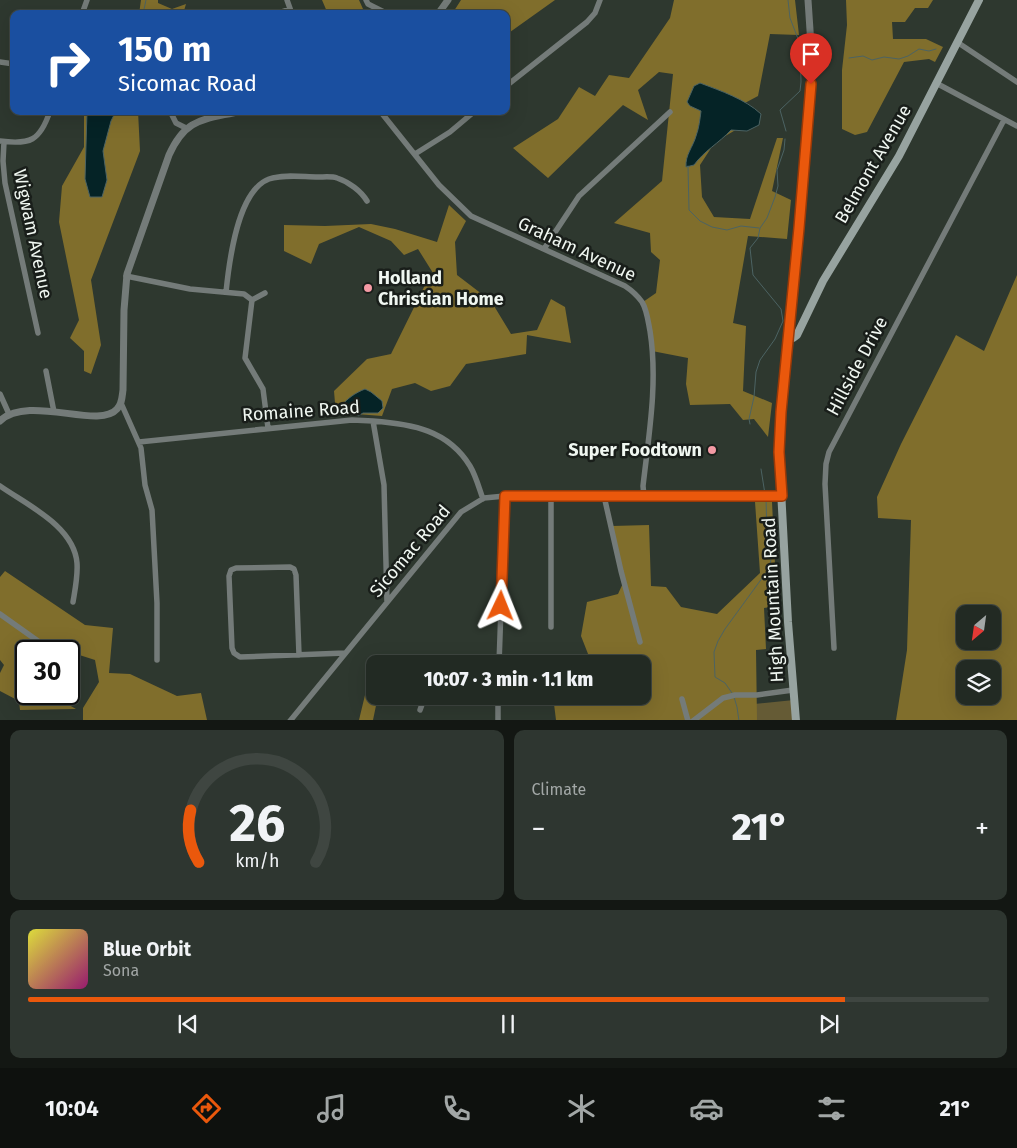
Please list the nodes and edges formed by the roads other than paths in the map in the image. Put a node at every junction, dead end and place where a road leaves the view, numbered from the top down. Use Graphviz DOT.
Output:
graph roads {
  1 [pos="366,0"];
  2 [pos="600,0"];
  3 [pos="808,0"];
  4 [pos="979,0"];
  5 [pos="378,10"];
  6 [pos="958,42"];
  7 [pos="1017,82"];
  8 [pos="510,83"];
  9 [pos="936,83"];
  10 [pos="670,112"];
  11 [pos="49,115"];
  12 [pos="172,115"];
  13 [pos="225,115"];
  14 [pos="383,115"];
  15 [pos="470,115"];
  16 [pos="1004,120"];
  17 [pos="1017,126"];
  18 [pos="186,128"];
  19 [pos="2,141"];
  20 [pos="415,154"];
  21 [pos="367,201"];
  22 [pos="544,250"];
  23 [pos="126,276"];
  24 [pos="226,292"];
  25 [pos="265,294"];
  26 [pos="252,300"];
  27 [pos="38,333"];
  28 [pos="788,338"];
  29 [pos="46,370"];
  30 [pos="0,394"];
  31 [pos="121,404"];
  32 [pos="54,412"];
  33 [pos="9,414"];
  34 [pos="0,421"];
  35 [pos="373,421"];
  36 [pos="268,428"];
  37 [pos="139,442"];
  38 [pos="0,486"];
  39 [pos="505,496"];
  40 [pos="551,496"];
  41 [pos="604,496"];
  42 [pos="644,496"];
  43 [pos="782,496"];
  44 [pos="483,499"];
  45 [pos="73,602"];
  46 [pos="387,602"];
  47 [pos="0,614"];
  48 [pos="551,627"];
  49 [pos="37,640"];
  50 [pos="640,642"];
  51 [pos="834,648"];
  52 [pos="345,653"];
  53 [pos="299,655"];
  54 [pos="499,655"];
  55 [pos="157,660"];
  56 [pos="793,690"];
  57 [pos="682,699"];
  58 [pos="422,705"];
  59 [pos="498,705"];
  60 [pos="420,710"];
  61 [pos="290,720"];
  62 [pos="498,720"];
  63 [pos="688,720"];
  64 [pos="693,720"];
  65 [pos="796,720"];
  1 -- 5 [label="street"];
  2 -- 8 [label="street"];
  3 -- 28 [label="street, High Mountain Road"];
  4 -- 6 [label="main road, Belmont Avenue"];
  6 -- 7 [label="street"];
  6 -- 9 [label="main road, Belmont Avenue"];
  9 -- 16 [label="street"];
  9 -- 28 [label="main road, Belmont Avenue"];
  10 -- 22 [label="street"];
  11 -- 19 [label="street"];
  12 -- 18 [label="street"];
  13 -- 18 [label="street"];
  14 -- 20 [label="street, Graham Avenue"];
  15 -- 20 [label="street"];
  16 -- 17 [label="street"];
  16 -- 51 [label="street, Hillside Drive"];
  18 -- 23 [label="street"];
  19 -- 27 [label="street, Wigwam Avenue"];
  20 -- 22 [label="street, Graham Avenue"];
  21 -- 24 [label="street"];
  22 -- 42 [label="street, Graham Avenue"];
  23 -- 24 [label="street"];
  23 -- 31 [label="street"];
  24 -- 26 [label="street"];
  25 -- 26 [label="street"];
  26 -- 36 [label="street"];
  28 -- 43 [label="main road, High Mountain Road"];
  29 -- 32 [label="street"];
  30 -- 33 [label="street"];
  31 -- 32 [label="street"];
  31 -- 37 [label="street"];
  32 -- 33 [label="street"];
  33 -- 34 [label="street"];
  35 -- 36 [label="street, Romaine Road"];
  35 -- 44 [label="street"];
  35 -- 46 [label="street, Romaine Road"];
  36 -- 37 [label="street, Romaine Road"];
  37 -- 55 [label="street"];
  38 -- 45 [label="street"];
  39 -- 40 [label="street, Sicomac Road"];
  39 -- 44 [label="street, Sicomac Road"];
  39 -- 54 [label="street"];
  40 -- 41 [label="street, Sicomac Road"];
  40 -- 48 [label="street"];
  41 -- 42 [label="street, Sicomac Road"];
  41 -- 50 [label="street"];
  42 -- 43 [label="street, Sicomac Road"];
  43 -- 56 [label="main road, High Mountain Road"];
  44 -- 46 [label="street, Sicomac Road"];
  46 -- 52 [label="street, Sicomac Road"];
  47 -- 49 [label="street"];
  52 -- 53 [label="street"];
  52 -- 61 [label="street, Sicomac Road"];
  53 -- 53 [label="street"];
  56 -- 64 [label="street"];
  56 -- 65 [label="main road, High Mountain Road"];
  57 -- 63 [label="street"];
  58 -- 60 [label="street"];
  59 -- 62 [label="street"];
}
